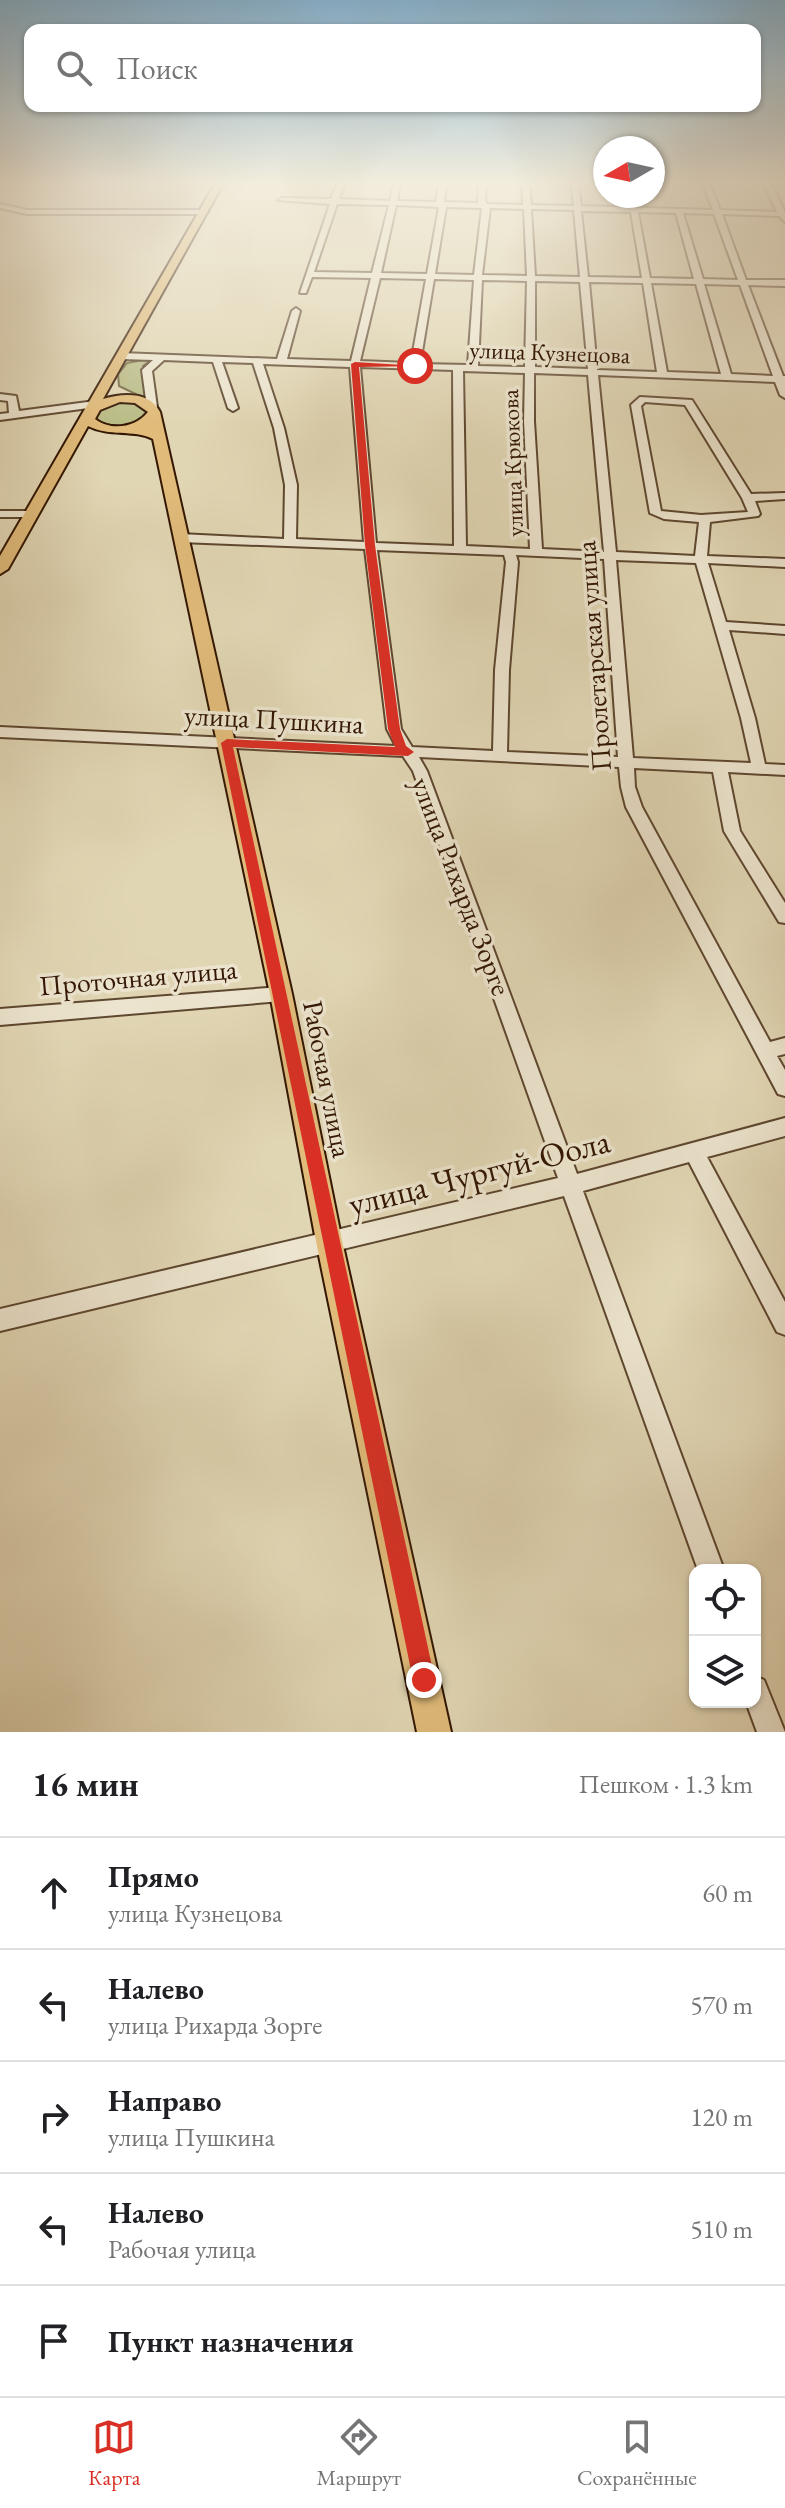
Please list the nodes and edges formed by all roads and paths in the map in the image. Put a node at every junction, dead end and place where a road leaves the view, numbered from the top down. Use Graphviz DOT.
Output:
graph roads {
  1 [pos="175,263"];
  2 [pos="313,263"];
  3 [pos="377,263"];
  4 [pos="432,263"];
  5 [pos="480,263"];
  6 [pos="530,263"];
  7 [pos="582,263"];
  8 [pos="642,263"];
  9 [pos="694,263"];
  10 [pos="735,263"];
  11 [pos="309,274"];
  12 [pos="374,274"];
  13 [pos="430,274"];
  14 [pos="478,276"];
  15 [pos="530,277"];
  16 [pos="584,278"];
  17 [pos="645,280"];
  18 [pos="699,281"];
  19 [pos="741,282"];
  20 [pos="785,283"];
  21 [pos="303,291"];
  22 [pos="296,311"];
  23 [pos="121,356"];
  24 [pos="161,358"];
  25 [pos="217,360"];
  26 [pos="257,361"];
  27 [pos="281,362"];
  28 [pos="355,364"];
  29 [pos="415,366"];
  30 [pos="458,368"];
  31 [pos="473,369"];
  32 [pos="531,372"];
  33 [pos="593,374"];
  34 [pos="642,375"];
  35 [pos="663,376"];
  36 [pos="727,378"];
  37 [pos="783,379"];
  38 [pos="108,380"];
  39 [pos="785,395"];
  40 [pos="0,397"];
  41 [pos="132,399"];
  42 [pos="656,399"];
  43 [pos="94,408"];
  44 [pos="233,408"];
  45 [pos="153,410"];
  46 [pos="14,413"];
  47 [pos="0,417"];
  48 [pos="106,429"];
  49 [pos="127,429"];
  50 [pos="159,437"];
  51 [pos="75,438"];
  52 [pos="785,496"];
  53 [pos="748,498"];
  54 [pos="0,514"];
  55 [pos="31,514"];
  56 [pos="705,517"];
  57 [pos="180,538"];
  58 [pos="290,542"];
  59 [pos="370,545"];
  60 [pos="460,549"];
  61 [pos="509,551"];
  62 [pos="536,552"];
  63 [pos="610,555"];
  64 [pos="701,559"];
  65 [pos="785,563"];
  66 [pos="0,569"];
  67 [pos="721,626"];
  68 [pos="785,630"];
  69 [pos="0,732"];
  70 [pos="227,743"];
  71 [pos="408,752"];
  72 [pos="500,756"];
  73 [pos="625,763"];
  74 [pos="720,767"];
  75 [pos="759,768"];
  76 [pos="785,770"];
  77 [pos="785,917"];
  78 [pos="281,994"];
  79 [pos="0,1018"];
  80 [pos="776,1049"];
  81 [pos="785,1088"];
  82 [pos="785,1127"];
  83 [pos="694,1151"];
  84 [pos="569,1185"];
  85 [pos="329,1241"];
  86 [pos="0,1320"];
  87 [pos="785,1324"];
  88 [pos="709,1564"];
  89 [pos="761,1705"];
  90 [pos="434,1732"];
  91 [pos="771,1732"];
  1 -- 23 [label="main road"];
  2 -- 11 [label="street"];
  3 -- 12 [label="street, улица Рихарда Зорге"];
  4 -- 13 [label="street"];
  5 -- 14 [label="street"];
  6 -- 15 [label="street, улица Крюкова"];
  7 -- 16 [label="street, Пролетарская улица"];
  8 -- 17 [label="street"];
  9 -- 18 [label="street"];
  10 -- 19 [label="street"];
  11 -- 12 [label="street"];
  11 -- 21 [label="street"];
  12 -- 13 [label="street"];
  12 -- 28 [label="street, улица Рихарда Зорге"];
  13 -- 14 [label="street"];
  13 -- 29 [label="street"];
  14 -- 15 [label="street"];
  14 -- 31 [label="street"];
  15 -- 16 [label="street"];
  15 -- 32 [label="street, улица Крюкова"];
  16 -- 17 [label="street"];
  16 -- 33 [label="street, Пролетарская улица"];
  17 -- 18 [label="street"];
  17 -- 35 [label="street"];
  18 -- 19 [label="street"];
  18 -- 36 [label="street"];
  19 -- 20 [label="street"];
  19 -- 37 [label="street"];
  22 -- 27 [label="street"];
  23 -- 24 [label="street, улица Кузнецова"];
  23 -- 38 [label="main road"];
  24 -- 25 [label="street, улица Кузнецова"];
  24 -- 45 [label="street"];
  25 -- 26 [label="street, улица Кузнецова"];
  25 -- 44 [label="street"];
  26 -- 27 [label="street, улица Кузнецова"];
  26 -- 58 [label="street"];
  27 -- 28 [label="street, улица Кузнецова"];
  28 -- 29 [label="street, улица Кузнецова"];
  28 -- 59 [label="street, улица Рихарда Зорге"];
  29 -- 30 [label="street, улица Кузнецова"];
  30 -- 31 [label="street, улица Кузнецова"];
  30 -- 60 [label="street"];
  31 -- 32 [label="street, улица Кузнецова"];
  32 -- 33 [label="street, улица Кузнецова"];
  32 -- 62 [label="street, улица Крюкова"];
  33 -- 34 [label="street, улица Кузнецова"];
  33 -- 63 [label="street, Пролетарская улица"];
  34 -- 35 [label="street, улица Кузнецова"];
  34 -- 42 [label="street"];
  35 -- 36 [label="street, улица Кузнецова"];
  36 -- 37 [label="street, улица Кузнецова"];
  37 -- 39 [label="street"];
  38 -- 41 [label="main road"];
  38 -- 43 [label="main road"];
  40 -- 46 [label="street"];
  41 -- 43 [label="main road"];
  41 -- 45 [label="main road"];
  42 -- 53 [label="street"];
  42 -- 56 [label="street"];
  43 -- 46 [label="street"];
  43 -- 48 [label="main road"];
  43 -- 51 [label="main road"];
  45 -- 49 [label="main road"];
  45 -- 50 [label="main road, Рабочая улица"];
  46 -- 47 [label="street"];
  48 -- 49 [label="main road"];
  48 -- 51 [label="main road"];
  49 -- 50 [label="main road"];
  50 -- 57 [label="main road, Рабочая улица"];
  51 -- 55 [label="main road"];
  52 -- 53 [label="street"];
  53 -- 56 [label="street"];
  54 -- 55 [label="street"];
  55 -- 66 [label="main road"];
  56 -- 64 [label="street"];
  57 -- 58 [label="street"];
  57 -- 70 [label="main road, Рабочая улица"];
  58 -- 59 [label="street"];
  59 -- 60 [label="street"];
  59 -- 71 [label="street, улица Рихарда Зорге"];
  60 -- 61 [label="street"];
  61 -- 62 [label="street"];
  61 -- 72 [label="street, улица Крюкова"];
  62 -- 63 [label="street"];
  63 -- 64 [label="street"];
  63 -- 73 [label="street, Пролетарская улица"];
  64 -- 65 [label="street"];
  64 -- 67 [label="street"];
  67 -- 68 [label="street"];
  67 -- 75 [label="street"];
  69 -- 70 [label="street, улица Пушкина"];
  70 -- 71 [label="street, улица Пушкина"];
  70 -- 78 [label="main road, Рабочая улица"];
  71 -- 72 [label="street, улица Пушкина"];
  71 -- 84 [label="street, улица Рихарда Зорге"];
  72 -- 73 [label="street, улица Пушкина"];
  73 -- 74 [label="street, улица Пушкина"];
  73 -- 80 [label="street, Пролетарская улица"];
  74 -- 75 [label="street, улица Пушкина"];
  74 -- 77 [label="street"];
  75 -- 76 [label="street, улица Пушкина"];
  78 -- 79 [label="street, Проточная улица"];
  78 -- 85 [label="main road, Рабочая улица"];
  80 -- 81 [label="street, Пролетарская улица"];
  82 -- 83 [label="street, улица Чургуй-Оола"];
  83 -- 84 [label="street, улица Чургуй-Оола"];
  83 -- 87 [label="street"];
  84 -- 85 [label="street, улица Чургуй-Оола"];
  84 -- 88 [label="street, улица Рихарда Зорге"];
  85 -- 86 [label="street, улица Чургуй-Оола"];
  85 -- 90 [label="main road, Рабочая улица"];
  89 -- 91 [label="street"];
}
